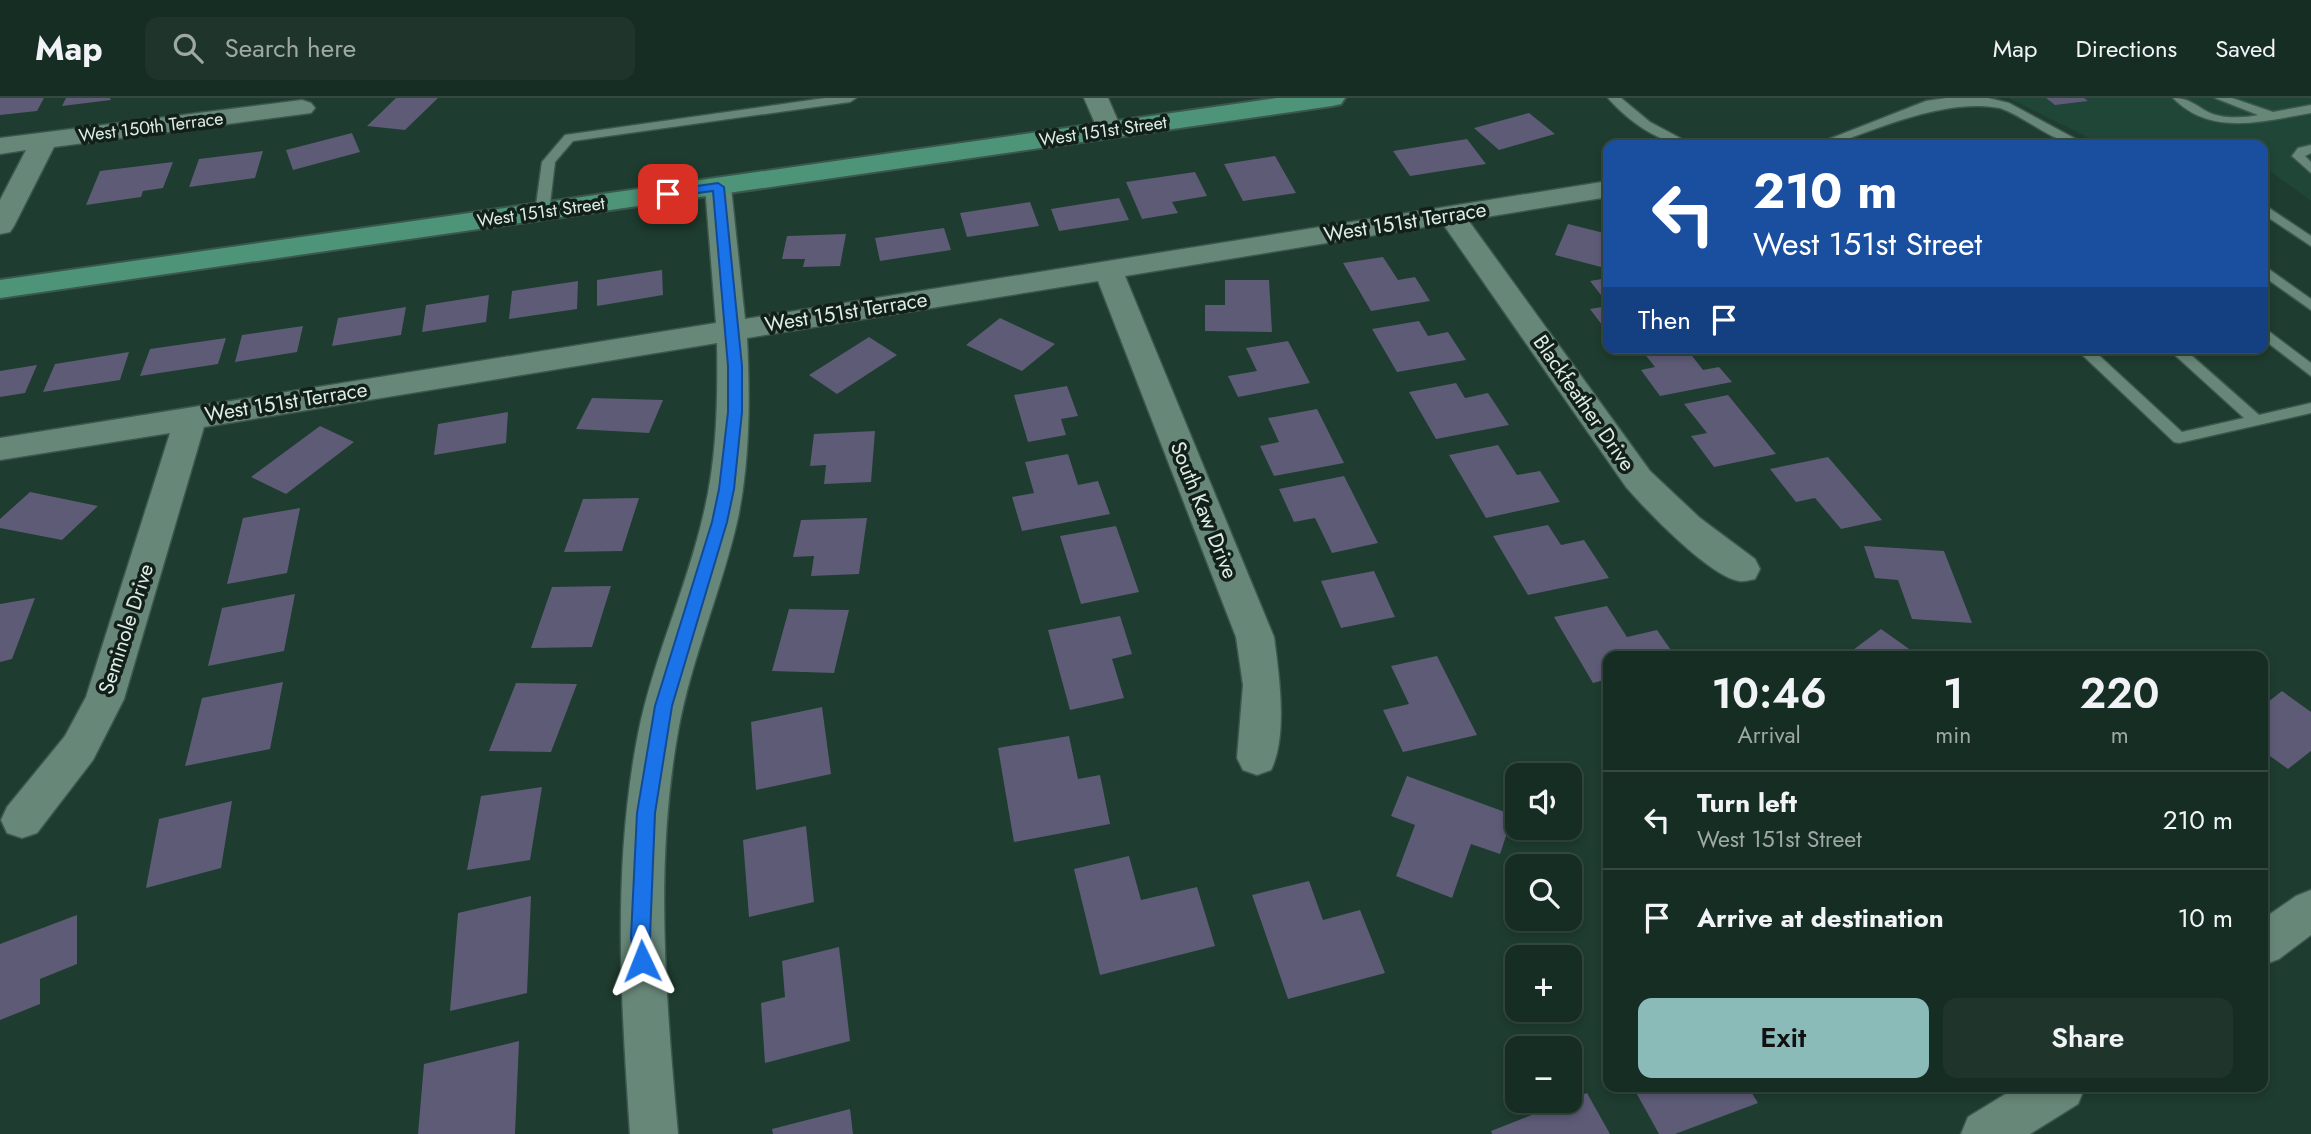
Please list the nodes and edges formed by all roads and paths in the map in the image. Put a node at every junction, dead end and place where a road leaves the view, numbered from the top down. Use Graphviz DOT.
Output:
graph roads {
  1 [pos="850,98"];
  2 [pos="1096,98"];
  3 [pos="1332,98"];
  4 [pos="1614,98"];
  5 [pos="1971,98"];
  6 [pos="2179,98"];
  7 [pos="2221,98"];
  8 [pos="302,108"];
  9 [pos="2311,108"];
  10 [pos="2269,115"];
  11 [pos="1109,130"];
  12 [pos="1677,140"];
  13 [pos="1834,140"];
  14 [pos="2071,140"];
  15 [pos="44,141"];
  16 [pos="0,146"];
  17 [pos="2311,149"];
  18 [pos="2311,169"];
  19 [pos="718,187"];
  20 [pos="1603,190"];
  21 [pos="542,212"];
  22 [pos="2268,212"];
  23 [pos="1450,215"];
  24 [pos="0,226"];
  25 [pos="2311,242"];
  26 [pos="1108,270"];
  27 [pos="2268,273"];
  28 [pos="0,289"];
  29 [pos="2311,306"];
  30 [pos="732,331"];
  31 [pos="2268,336"];
  32 [pos="2088,354"];
  33 [pos="2181,354"];
  34 [pos="2311,371"];
  35 [pos="2311,408"];
  36 [pos="191,418"];
  37 [pos="2256,420"];
  38 [pos="0,449"];
  39 [pos="1742,569"];
  40 [pos="1257,758"];
  41 [pos="22,820"];
  42 [pos="2311,909"];
  43 [pos="2268,940"];
  44 [pos="2052,1092"];
  45 [pos="654,1134"];
  46 [pos="1985,1134"];
  1 -- 21 [label="lane"];
  2 -- 11 [label="street"];
  3 -- 11 [label="main road, West 151st Street"];
  4 -- 12 [label="lane"];
  5 -- 13 [label="lane"];
  5 -- 14 [label="lane"];
  6 -- 10 [label="lane"];
  7 -- 10 [label="lane"];
  8 -- 15 [label="street, West 150th Terrace"];
  9 -- 10 [label="lane"];
  11 -- 19 [label="main road, West 151st Street"];
  15 -- 16 [label="street, West 150th Terrace"];
  15 -- 24 [label="street"];
  17 -- 18 [label="lane"];
  19 -- 21 [label="main road, West 151st Street"];
  19 -- 30 [label="street"];
  20 -- 23 [label="street, West 151st Terrace"];
  21 -- 28 [label="main road, West 151st Street"];
  22 -- 25 [label="lane"];
  23 -- 26 [label="street, West 151st Terrace"];
  23 -- 39 [label="street, Blackfeather Drive"];
  26 -- 30 [label="street, West 151st Terrace"];
  26 -- 40 [label="street, South Kaw Drive"];
  27 -- 29 [label="lane"];
  30 -- 36 [label="street, West 151st Terrace"];
  30 -- 45 [label="street"];
  31 -- 34 [label="lane"];
  32 -- 37 [label="lane"];
  33 -- 37 [label="lane"];
  35 -- 37 [label="lane"];
  36 -- 38 [label="street, West 151st Terrace"];
  36 -- 41 [label="street, Seminole Drive"];
  42 -- 43 [label="street"];
  44 -- 46 [label="street"];
}
